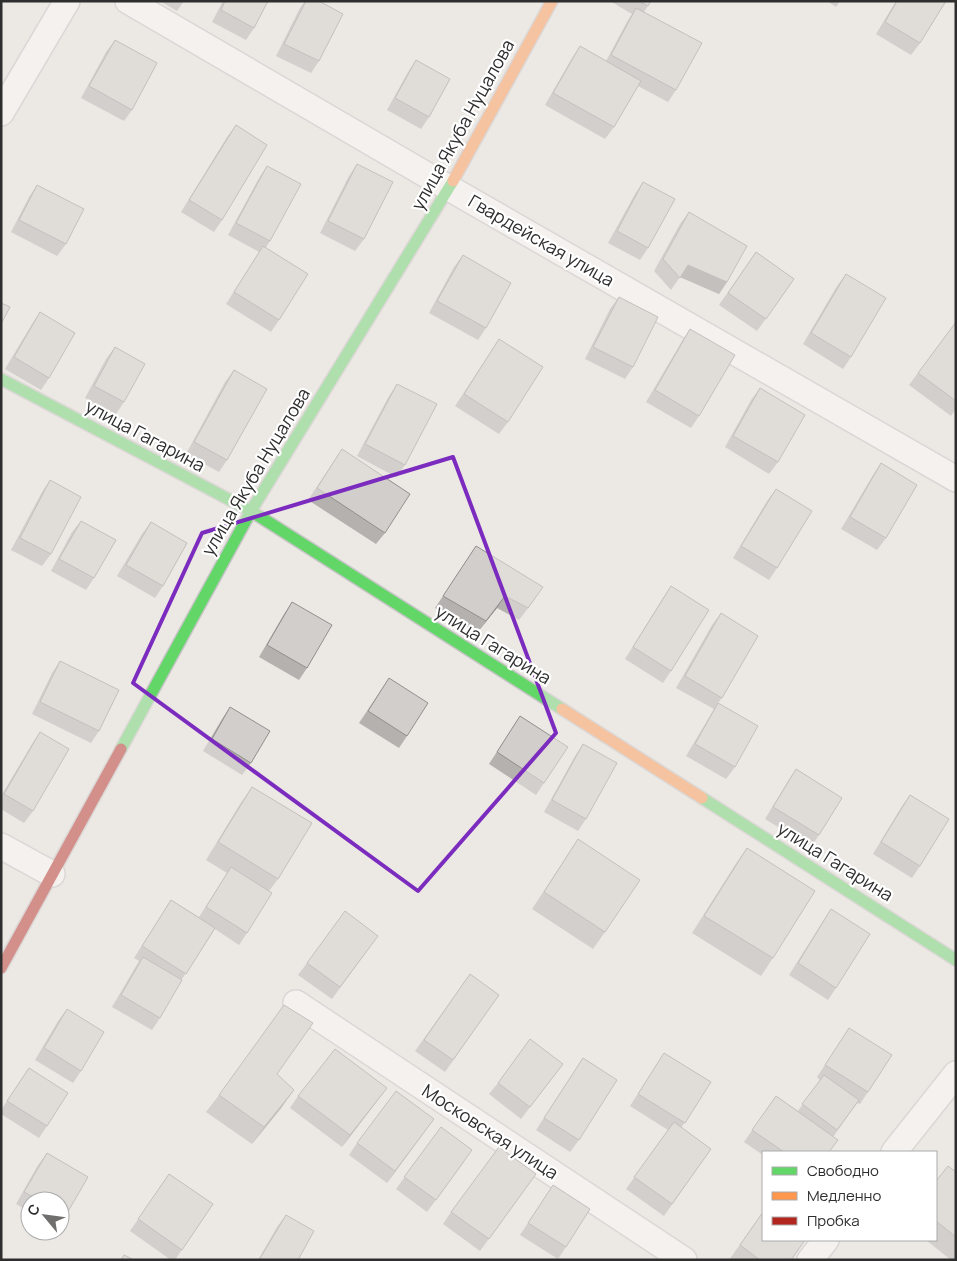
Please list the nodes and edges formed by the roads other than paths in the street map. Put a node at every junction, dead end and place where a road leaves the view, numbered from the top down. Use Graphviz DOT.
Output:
graph roads {
  1 [pos="67,1"];
  2 [pos="128,1"];
  3 [pos="552,1"];
  4 [pos="1,113"];
  5 [pos="449,188"];
  6 [pos="1,379"];
  7 [pos="956,479"];
  8 [pos="250,512"];
  9 [pos="1,846"];
  10 [pos="52,874"];
  11 [pos="956,960"];
  12 [pos="1,968"];
  13 [pos="296,1003"];
  14 [pos="956,1074"];
  15 [pos="895,1151"];
  16 [pos="825,1241"];
  17 [pos="684,1260"];
  18 [pos="810,1260"];
  1 -- 4 [label="street"];
  2 -- 5 [label="street, Гвардейская улица"];
  3 -- 5 [label="street, улица Якуба Нуцалова"];
  5 -- 7 [label="street, Гвардейская улица"];
  5 -- 8 [label="street, улица Якуба Нуцалова"];
  6 -- 8 [label="street, улица Гагарина"];
  8 -- 10 [label="street, улица Якуба Нуцалова"];
  8 -- 11 [label="street, улица Гагарина"];
  9 -- 10 [label="street"];
  10 -- 12 [label="street, улица Якуба Нуцалова"];
  13 -- 17 [label="street, Московская улица"];
  14 -- 15 [label="street"];
  16 -- 18 [label="street"];
}
